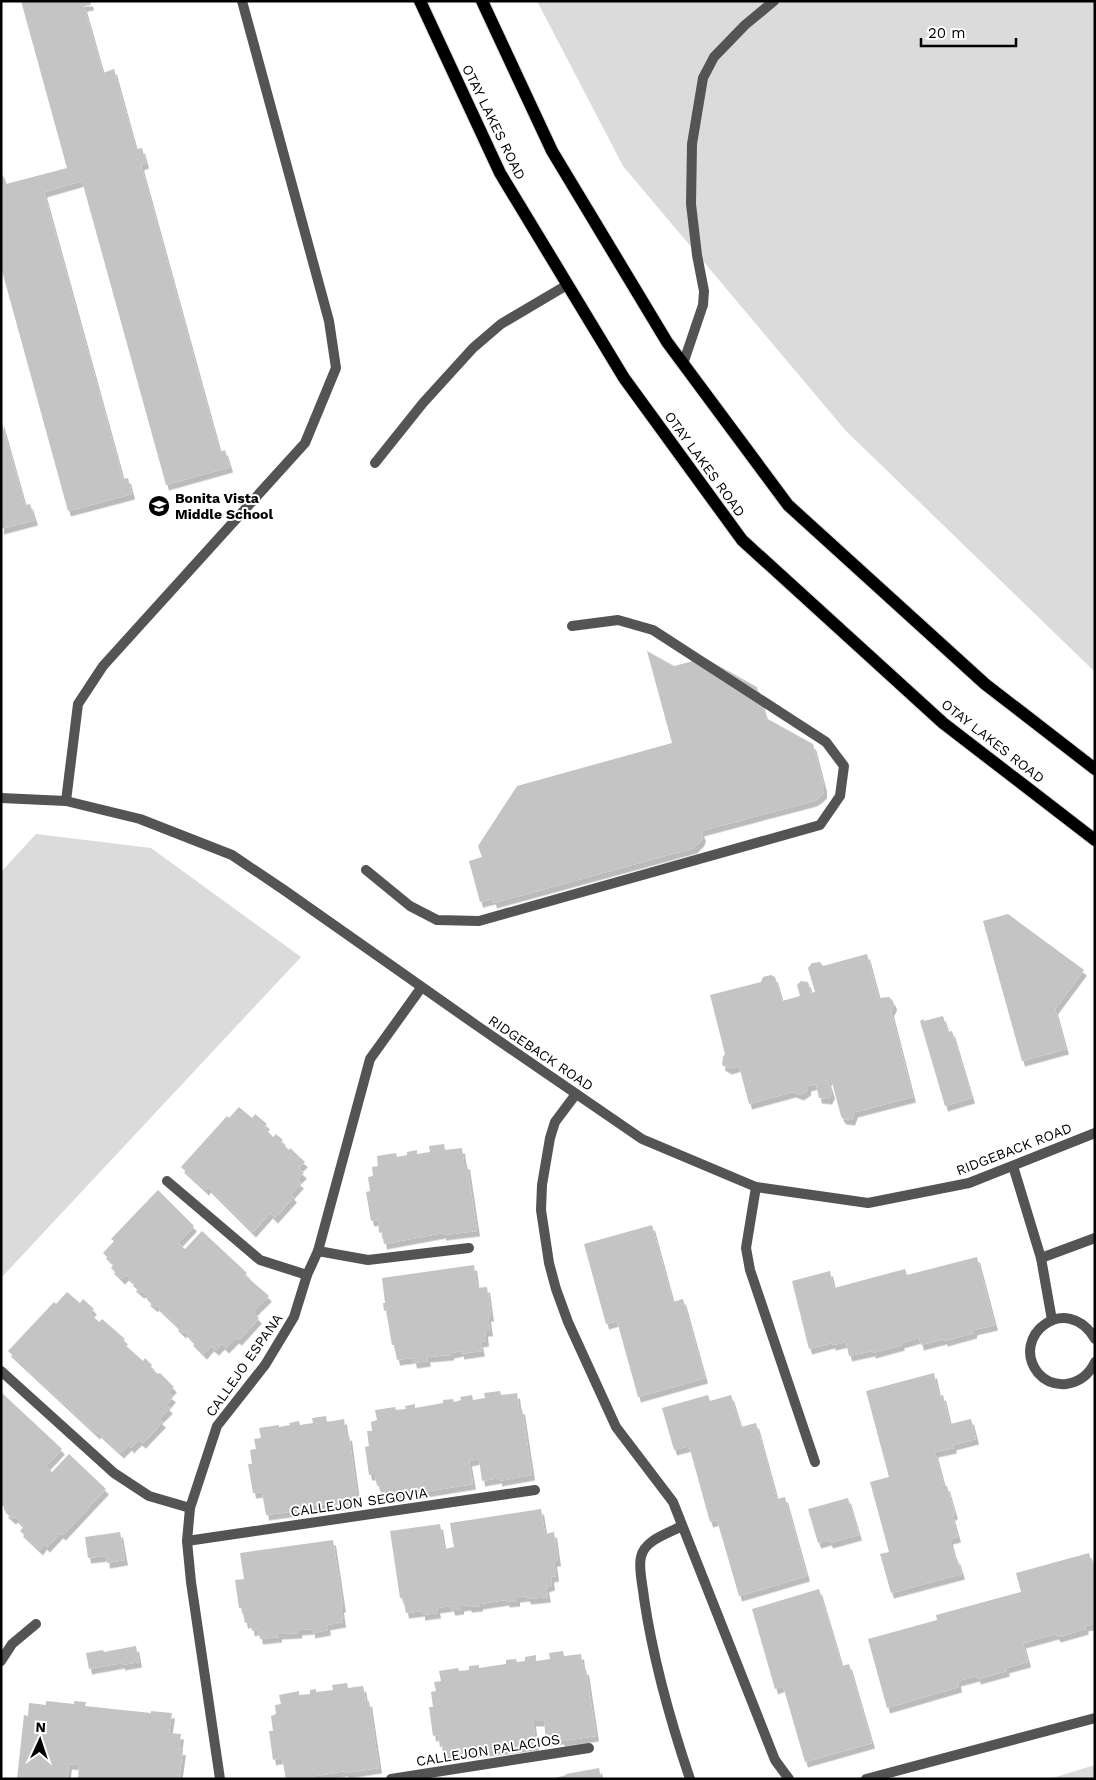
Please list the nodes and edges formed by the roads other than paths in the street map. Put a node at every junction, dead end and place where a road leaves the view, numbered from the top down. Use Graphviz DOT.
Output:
graph roads {
  1 [pos="242,1"];
  2 [pos="420,1"];
  3 [pos="482,1"];
  4 [pos="774,1"];
  5 [pos="567,285"];
  6 [pos="683,364"];
  7 [pos="375,464"];
  8 [pos="572,626"];
  9 [pos="1095,769"];
  10 [pos="1,798"];
  11 [pos="66,801"];
  12 [pos="1095,840"];
  13 [pos="366,870"];
  14 [pos="421,988"];
  15 [pos="576,1094"];
  16 [pos="1095,1133"];
  17 [pos="1013,1166"];
  18 [pos="167,1181"];
  19 [pos="756,1187"];
  20 [pos="1095,1238"];
  21 [pos="469,1248"];
  22 [pos="318,1251"];
  23 [pos="1042,1258"];
  24 [pos="307,1275"];
  25 [pos="1052,1320"];
  26 [pos="1095,1339"];
  27 [pos="1095,1362"];
  28 [pos="1,1371"];
  29 [pos="815,1462"];
  30 [pos="535,1490"];
  31 [pos="190,1508"];
  32 [pos="682,1526"];
  33 [pos="187,1541"];
  34 [pos="36,1624"];
  35 [pos="1,1661"];
  36 [pos="1095,1718"];
  37 [pos="589,1748"];
  38 [pos="220,1779"];
  39 [pos="391,1779"];
  40 [pos="690,1779"];
  41 [pos="789,1779"];
  42 [pos="866,1779"];
  1 -- 11 [label="street"];
  2 -- 5 [label="main road, OTAY LAKES ROAD"];
  3 -- 6 [label="main road"];
  4 -- 6 [label="street"];
  5 -- 7 [label="street"];
  5 -- 12 [label="main road, OTAY LAKES ROAD"];
  6 -- 9 [label="main road"];
  8 -- 13 [label="street"];
  10 -- 11 [label="street, RIDGEBACK ROAD"];
  11 -- 14 [label="street, RIDGEBACK ROAD"];
  14 -- 15 [label="street, RIDGEBACK ROAD"];
  14 -- 22 [label="street, CALLEJO ESPANA"];
  15 -- 19 [label="street, RIDGEBACK ROAD"];
  15 -- 32 [label="street"];
  16 -- 17 [label="street, RIDGEBACK ROAD"];
  17 -- 19 [label="street, RIDGEBACK ROAD"];
  17 -- 23 [label="street"];
  18 -- 24 [label="street"];
  19 -- 29 [label="street"];
  20 -- 23 [label="street"];
  21 -- 22 [label="street"];
  22 -- 24 [label="street, CALLEJO ESPANA"];
  23 -- 25 [label="street"];
  24 -- 31 [label="street, CALLEJO ESPANA"];
  25 -- 26 [label="street"];
  25 -- 27 [label="street"];
  28 -- 31 [label="street"];
  30 -- 33 [label="street, CALLEJON SEGOVIA"];
  31 -- 33 [label="street, CALLEJO ESPANA"];
  32 -- 40 [label="street"];
  32 -- 41 [label="street"];
  33 -- 38 [label="street, CALLEJO ESPANA"];
  34 -- 35 [label="street"];
  36 -- 42 [label="street"];
  37 -- 39 [label="street, CALLEJON PALACIOS"];
}
